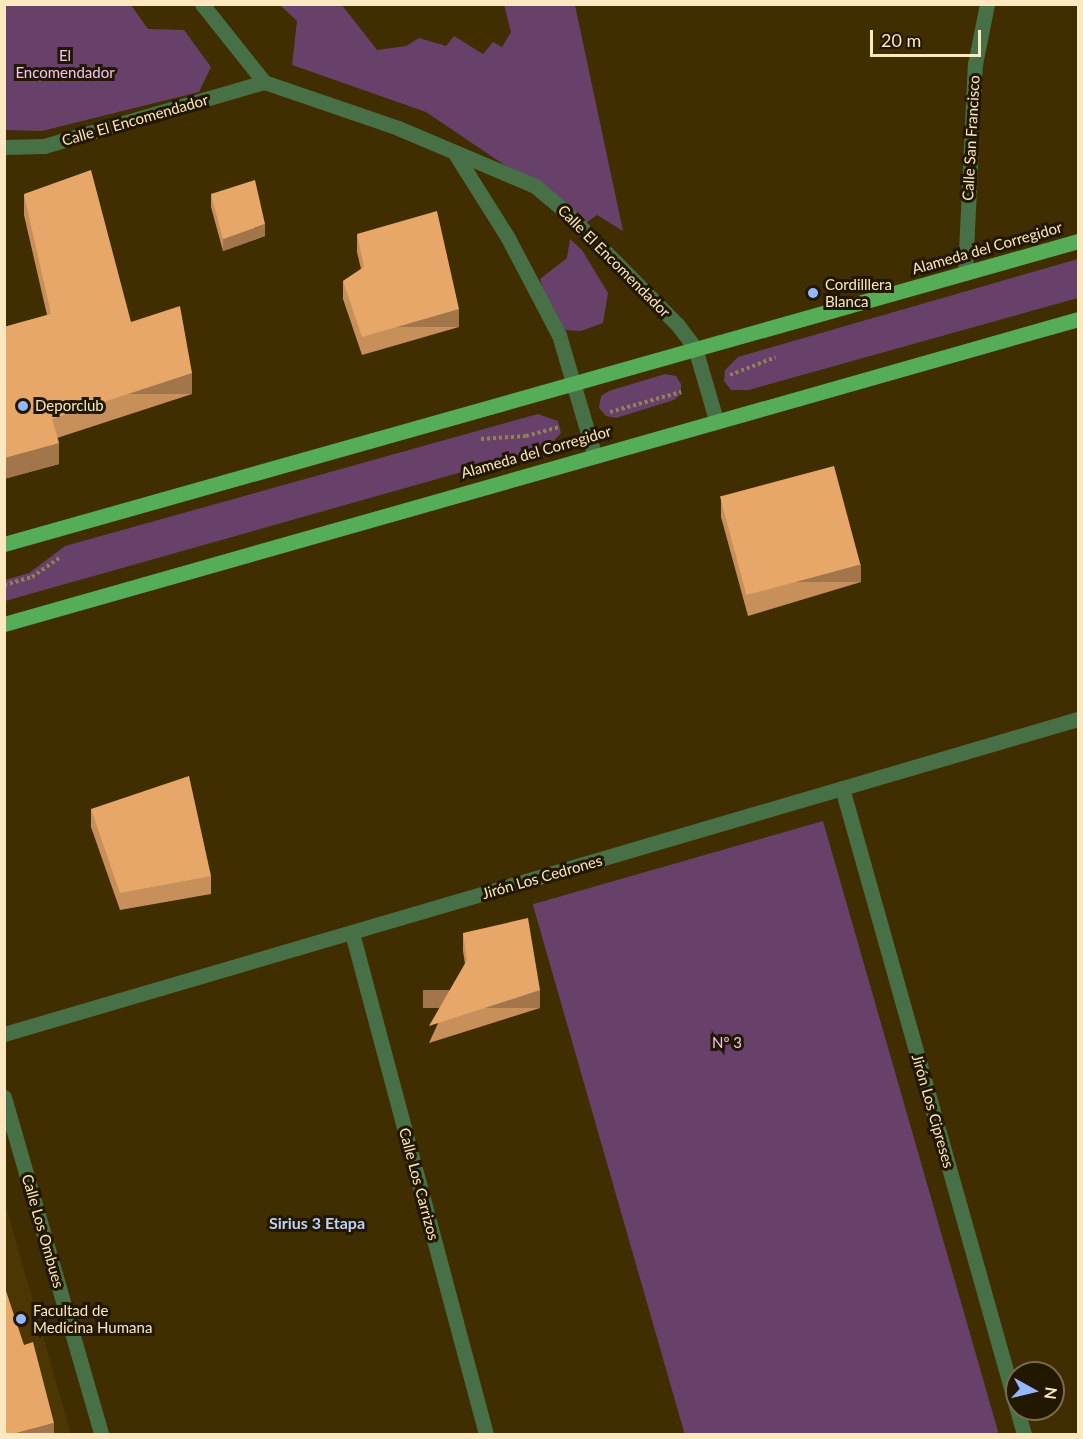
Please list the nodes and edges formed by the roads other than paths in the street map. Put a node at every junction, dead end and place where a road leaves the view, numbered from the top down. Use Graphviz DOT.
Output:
graph roads {
  1 [pos="202,4"];
  2 [pos="987,4"];
  3 [pos="264,82"];
  4 [pos="4,147"];
  5 [pos="456,155"];
  6 [pos="1078,241"];
  7 [pos="965,273"];
  8 [pos="1078,319"];
  9 [pos="695,348"];
  10 [pos="574,382"];
  11 [pos="716,420"];
  12 [pos="594,454"];
  13 [pos="4,544"];
  14 [pos="4,624"];
  15 [pos="1078,719"];
  16 [pos="842,788"];
  17 [pos="352,933"];
  18 [pos="4,1034"];
  19 [pos="4,1097"];
  20 [pos="101,1434"];
  21 [pos="486,1434"];
  22 [pos="1024,1434"];
  1 -- 3 [label="street"];
  2 -- 7 [label="street, Calle San Francisco"];
  3 -- 4 [label="street, Calle El Encomendador"];
  3 -- 5 [label="street, Calle El Encomendador"];
  5 -- 9 [label="street, Calle El Encomendador"];
  5 -- 10 [label="street"];
  6 -- 7 [label="main road, Alameda del Corregidor"];
  7 -- 9 [label="main road, Alameda del Corregidor"];
  8 -- 11 [label="main road, Alameda del Corregidor"];
  9 -- 10 [label="main road, Alameda del Corregidor"];
  9 -- 11 [label="street, Calle El Encomendador"];
  10 -- 12 [label="street"];
  10 -- 13 [label="main road, Alameda del Corregidor"];
  11 -- 12 [label="main road, Alameda del Corregidor"];
  12 -- 14 [label="main road, Alameda del Corregidor"];
  15 -- 16 [label="street, Jirón Los Cedrones"];
  16 -- 17 [label="street, Jirón Los Cedrones"];
  16 -- 22 [label="street, Jirón Los Cipreses"];
  17 -- 18 [label="street, Jirón Los Cedrones"];
  17 -- 21 [label="street, Calle Los Carrizos"];
  19 -- 20 [label="street, Calle Los Ombues"];
}
